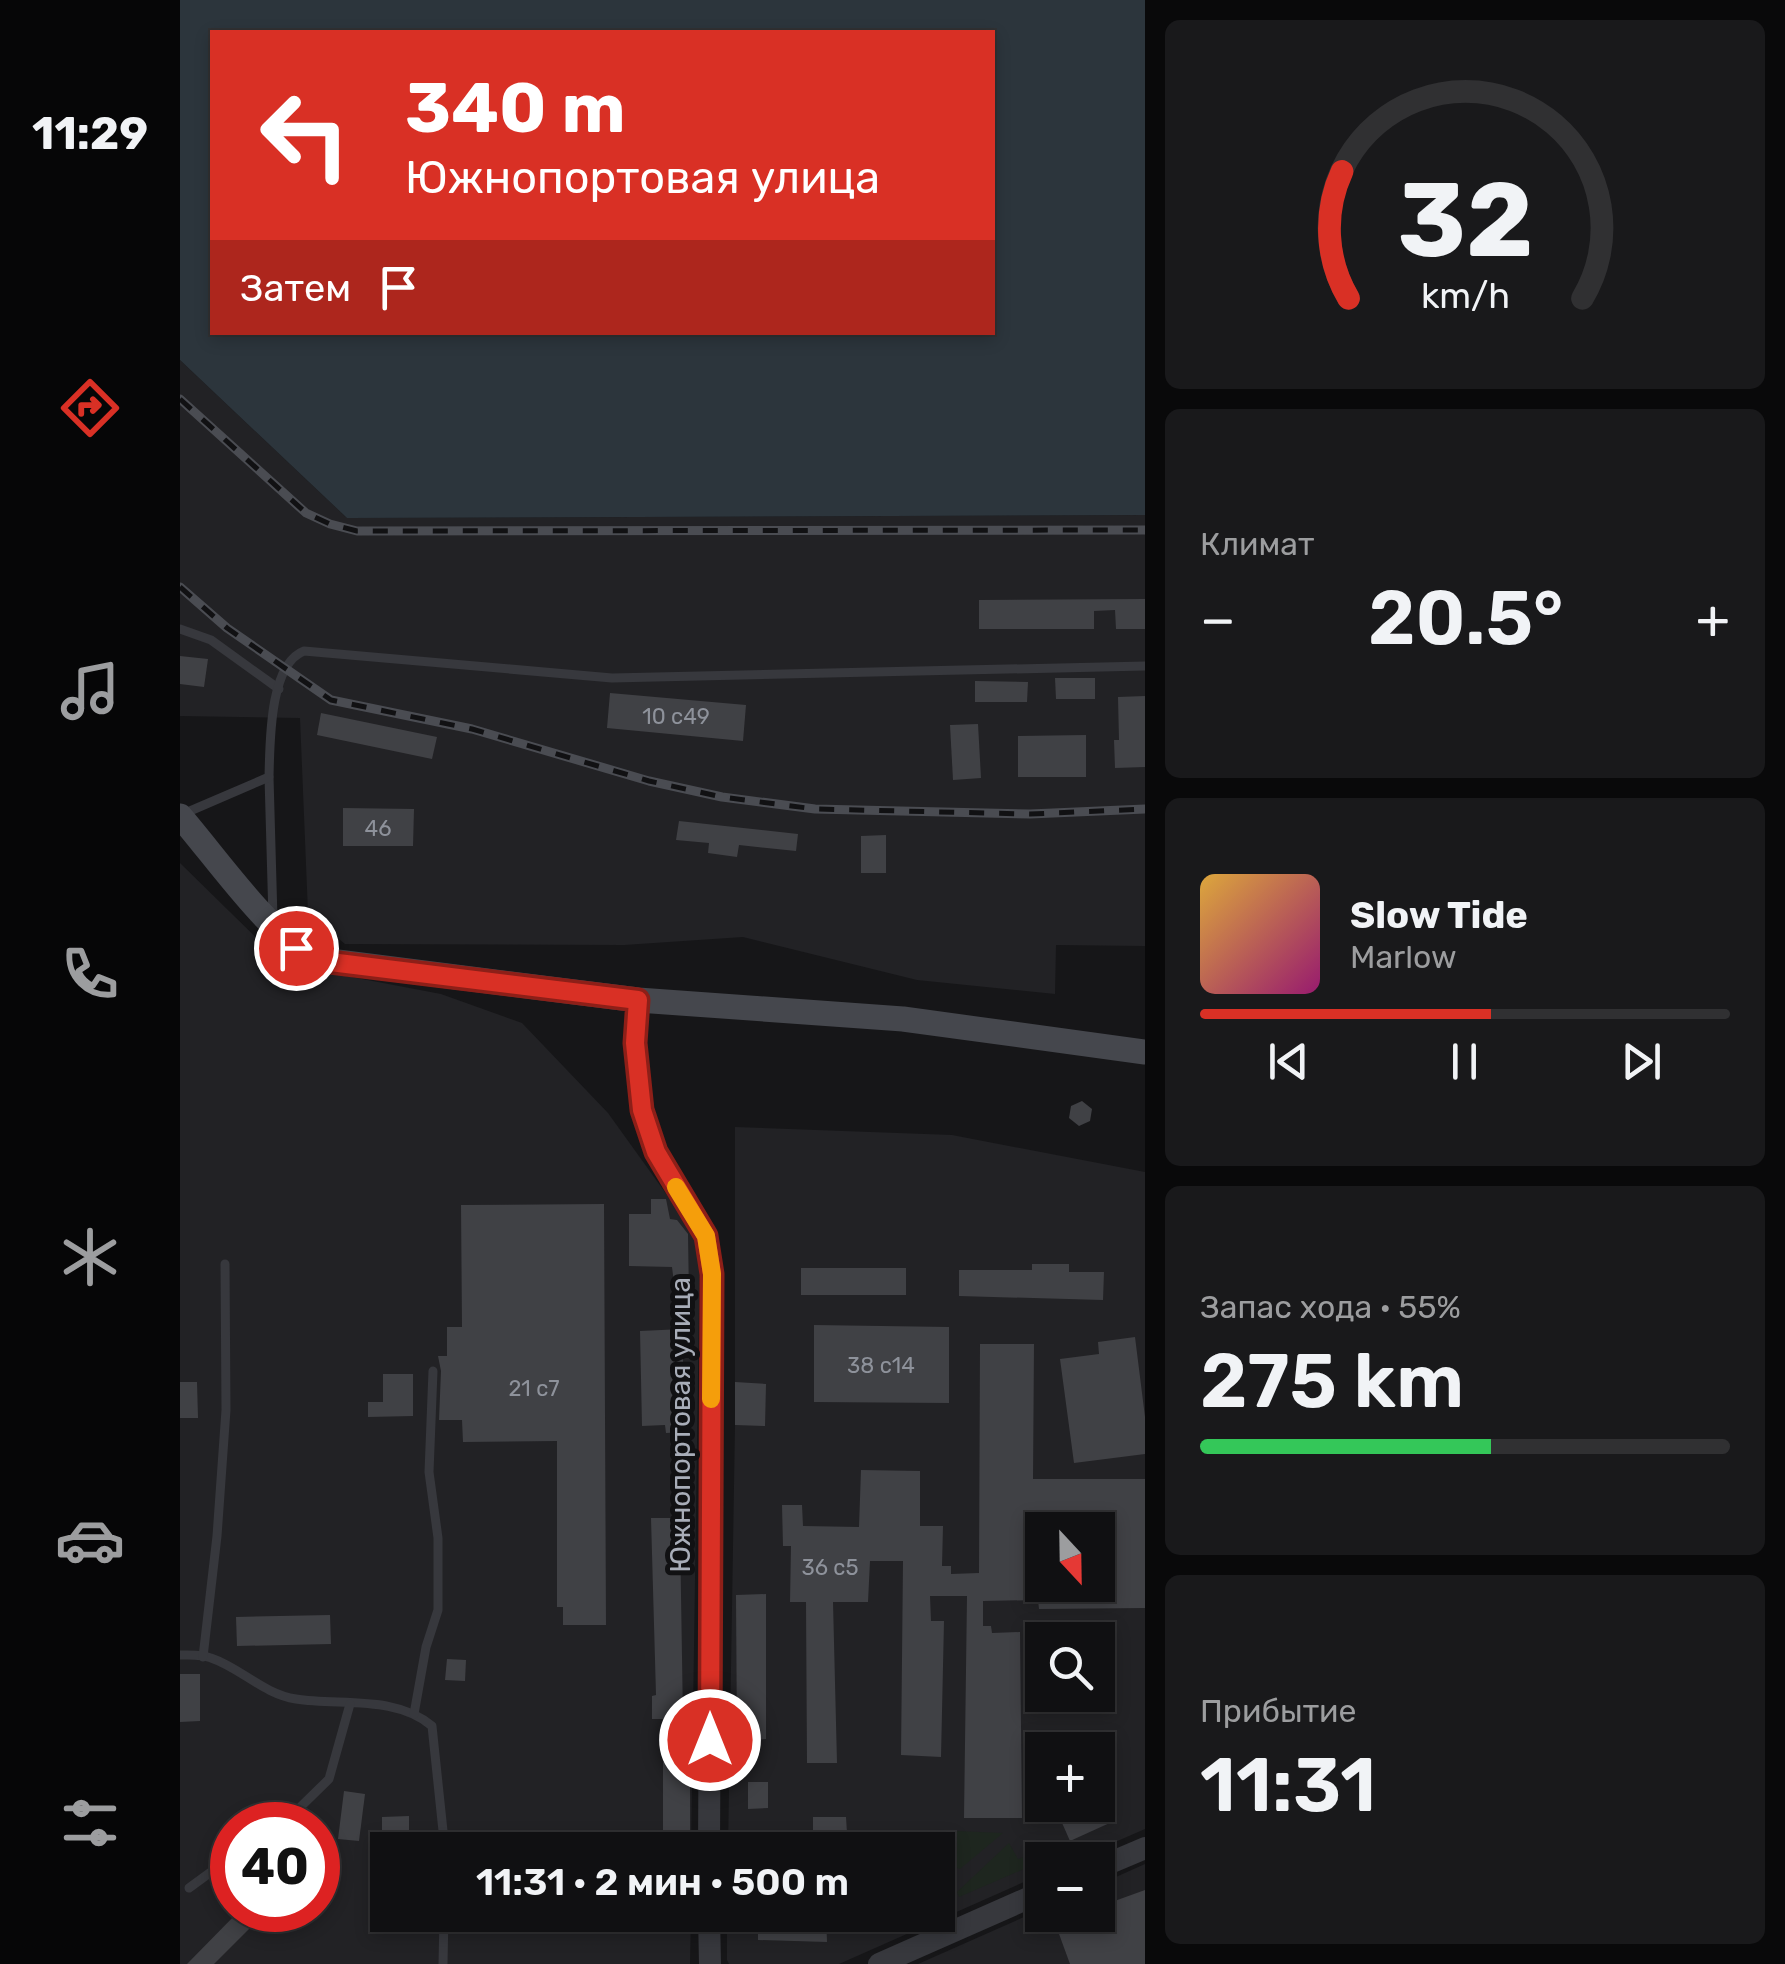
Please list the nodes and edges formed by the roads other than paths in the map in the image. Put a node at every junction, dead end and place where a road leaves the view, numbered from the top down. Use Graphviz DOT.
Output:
graph roads {
  1 [pos="180,629"];
  2 [pos="1145,666"];
  3 [pos="279,689"];
  4 [pos="268,777"];
  5 [pos="180,815"];
  6 [pos="273,923"];
  7 [pos="638,1000"];
  8 [pos="1145,1052"];
  9 [pos="225,1264"];
  10 [pos="433,1371"];
  11 [pos="180,1655"];
  12 [pos="203,1656"];
  13 [pos="350,1704"];
  14 [pos="414,1714"];
  15 [pos="306,1802"];
  16 [pos="444,1832"];
  17 [pos="709,1832"];
  18 [pos="1145,1848"];
  19 [pos="1115,1861"];
  20 [pos="210,1873"];
  21 [pos="189,1888"];
  22 [pos="1025,1899"];
  23 [pos="444,1932"];
  24 [pos="709,1932"];
  25 [pos="443,1964"];
  26 [pos="710,1964"];
  27 [pos="878,1964"];
  1 -- 3 [label="lane"];
  2 -- 3 [label="lane"];
  3 -- 4 [label="lane"];
  4 -- 5 [label="lane"];
  4 -- 6 [label="lane"];
  5 -- 6 [label="main road"];
  6 -- 7 [label="main road"];
  7 -- 8 [label="main road"];
  7 -- 17 [label="street, Южнопортовая улица"];
  9 -- 12 [label="lane"];
  10 -- 14 [label="lane"];
  11 -- 12 [label="lane"];
  12 -- 13 [label="lane"];
  13 -- 14 [label="lane"];
  13 -- 15 [label="lane"];
  14 -- 16 [label="lane"];
  18 -- 19 [label="street"];
  20 -- 21 [label="lane"];
  22 -- 27 [label="street"];
  23 -- 25 [label="lane"];
  24 -- 26 [label="street"];
}
